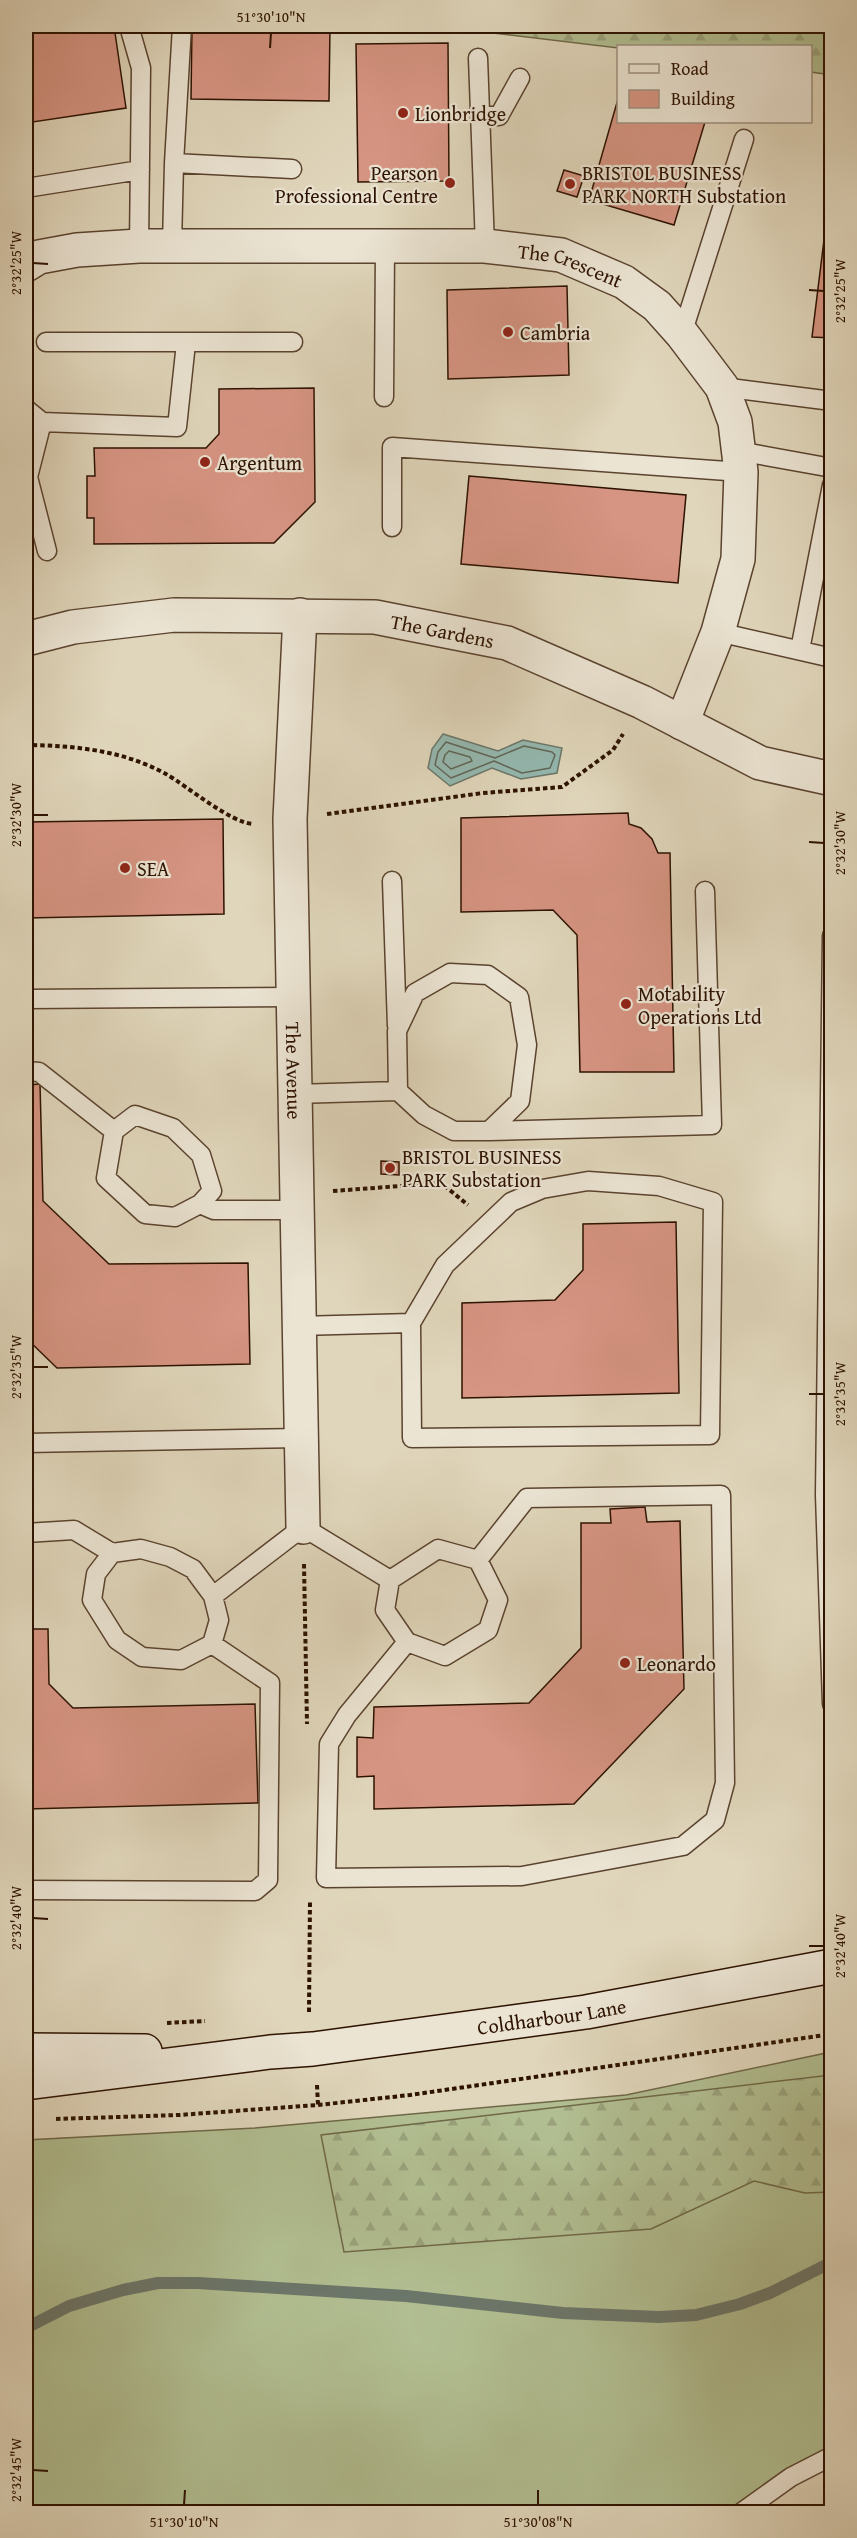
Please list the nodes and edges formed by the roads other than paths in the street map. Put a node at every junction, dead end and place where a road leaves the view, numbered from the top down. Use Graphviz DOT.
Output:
graph roads {
  1 [pos="129,26"];
  2 [pos="182,26"];
  3 [pos="478,58"];
  4 [pos="520,78"];
  5 [pos="480,116"];
  6 [pos="744,139"];
  7 [pos="174,163"];
  8 [pos="292,169"];
  9 [pos="140,170"];
  10 [pos="26,188"];
  11 [pos="172,245"];
  12 [pos="385,245"];
  13 [pos="139,246"];
  14 [pos="484,246"];
  15 [pos="26,265"];
  16 [pos="682,334"];
  17 [pos="46,342"];
  18 [pos="293,342"];
  19 [pos="186,343"];
  20 [pos="722,387"];
  21 [pos="384,397"];
  22 [pos="831,401"];
  23 [pos="26,409"];
  24 [pos="42,422"];
  25 [pos="740,462"];
  26 [pos="831,468"];
  27 [pos="831,485"];
  28 [pos="392,527"];
  29 [pos="47,551"];
  30 [pos="300,615"];
  31 [pos="718,632"];
  32 [pos="26,639"];
  33 [pos="800,650"];
  34 [pos="831,658"];
  35 [pos="682,723"];
  36 [pos="831,780"];
  37 [pos="392,881"];
  38 [pos="705,891"];
  39 [pos="831,936"];
  40 [pos="294,997"];
  41 [pos="26,999"];
  42 [pos="397,1031"];
  43 [pos="26,1071"];
  44 [pos="398,1091"];
  45 [pos="295,1094"];
  46 [pos="831,1094"];
  47 [pos="114,1131"];
  48 [pos="489,1131"];
  49 [pos="297,1202"];
  50 [pos="200,1204"];
  51 [pos="411,1323"];
  52 [pos="299,1326"];
  53 [pos="302,1438"];
  54 [pos="26,1443"];
  55 [pos="828,1495"];
  56 [pos="303,1527"];
  57 [pos="26,1533"];
  58 [pos="830,1544"];
  59 [pos="112,1553"];
  60 [pos="478,1560"];
  61 [pos="390,1580"];
  62 [pos="213,1596"];
  63 [pos="407,1642"];
  64 [pos="212,1644"];
  65 [pos="831,1704"];
  66 [pos="26,1890"];
  67 [pos="831,1966"];
  68 [pos="26,2050"];
  69 [pos="270,2052"];
  70 [pos="26,2083"];
  71 [pos="831,2456"];
  72 [pos="742,2512"];
  1 -- 9 [label="lane"];
  2 -- 7 [label="lane"];
  3 -- 5 [label="lane"];
  4 -- 5 [label="lane"];
  5 -- 14 [label="lane"];
  6 -- 16 [label="lane"];
  7 -- 8 [label="lane"];
  7 -- 11 [label="lane"];
  9 -- 10 [label="lane"];
  9 -- 13 [label="lane"];
  11 -- 12 [label="street, The Crescent"];
  11 -- 13 [label="street, The Crescent"];
  12 -- 14 [label="street, The Crescent"];
  12 -- 21 [label="lane"];
  13 -- 15 [label="street, The Crescent"];
  14 -- 16 [label="street, The Crescent"];
  16 -- 20 [label="street, The Crescent"];
  17 -- 19 [label="lane"];
  18 -- 19 [label="lane"];
  19 -- 24 [label="lane"];
  20 -- 22 [label="lane"];
  20 -- 25 [label="street, The Crescent"];
  23 -- 24 [label="lane"];
  24 -- 29 [label="lane"];
  25 -- 26 [label="lane"];
  25 -- 28 [label="lane"];
  25 -- 31 [label="street, The Crescent"];
  27 -- 33 [label="lane"];
  30 -- 32 [label="street, The Gardens"];
  30 -- 35 [label="street, The Gardens"];
  30 -- 40 [label="street, The Avenue"];
  31 -- 33 [label="lane"];
  31 -- 35 [label="street, The Crescent"];
  33 -- 34 [label="lane"];
  35 -- 36 [label="street, The Gardens"];
  37 -- 42 [label="lane"];
  38 -- 48 [label="lane"];
  39 -- 46 [label="lane"];
  40 -- 41 [label="lane"];
  40 -- 45 [label="street, The Avenue"];
  42 -- 44 [label="lane"];
  42 -- 48 [label="lane"];
  43 -- 47 [label="lane"];
  44 -- 45 [label="lane"];
  44 -- 48 [label="lane"];
  45 -- 49 [label="street, The Avenue"];
  46 -- 55 [label="lane"];
  47 -- 50 [label="lane"];
  47 -- 50 [label="lane"];
  49 -- 50 [label="lane"];
  49 -- 52 [label="street, The Avenue"];
  51 -- 51 [label="lane"];
  51 -- 52 [label="lane"];
  52 -- 53 [label="street, The Avenue"];
  53 -- 54 [label="lane"];
  53 -- 56 [label="street, The Avenue"];
  55 -- 58 [label="lane"];
  56 -- 61 [label="lane"];
  56 -- 62 [label="lane"];
  57 -- 59 [label="lane"];
  58 -- 65 [label="lane"];
  59 -- 62 [label="lane"];
  59 -- 64 [label="lane"];
  60 -- 61 [label="lane"];
  60 -- 63 [label="lane"];
  60 -- 63 [label="lane"];
  61 -- 63 [label="lane"];
  62 -- 64 [label="lane"];
  64 -- 66 [label="lane"];
  67 -- 69 [label="street, Coldharbour Lane"];
  68 -- 69 [label="street, Coldharbour Lane"];
  69 -- 70 [label="street, Coldharbour Lane"];
  71 -- 72 [label="lane"];
}
